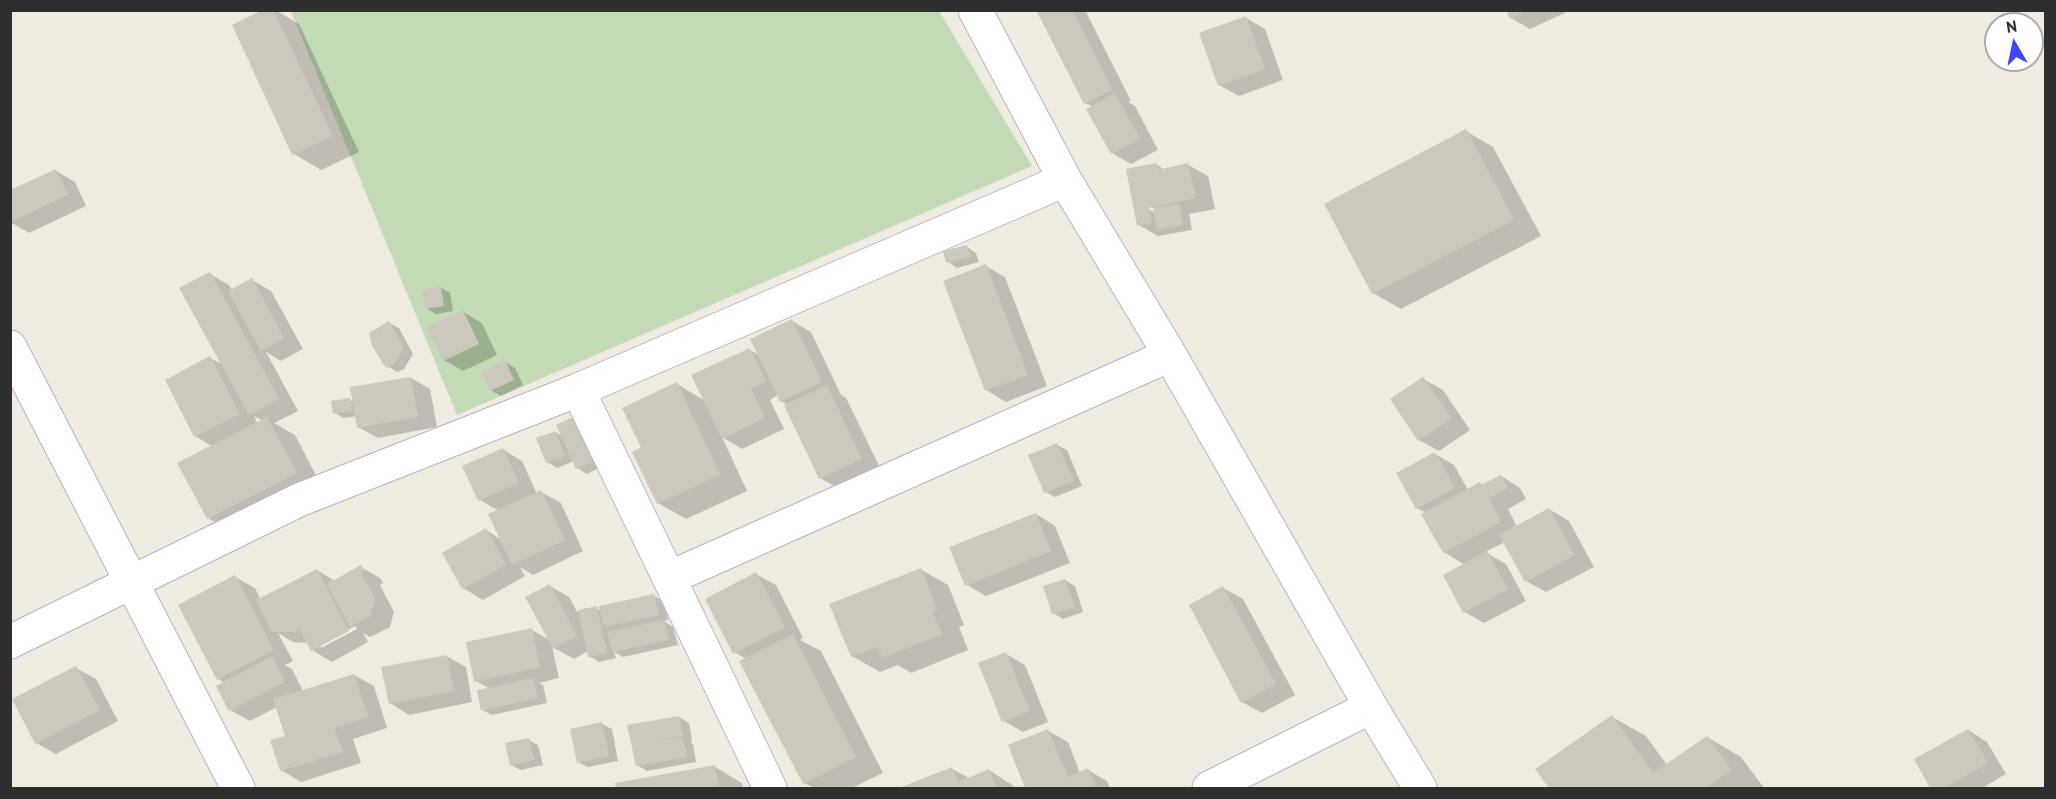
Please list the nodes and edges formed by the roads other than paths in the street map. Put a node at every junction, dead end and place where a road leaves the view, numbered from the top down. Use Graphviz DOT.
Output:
graph roads {
  1 [pos="975,10"];
  2 [pos="1065,180"];
  3 [pos="10,348"];
  4 [pos="1170,355"];
  5 [pos="578,390"];
  6 [pos="669,578"];
  7 [pos="133,582"];
  8 [pos="10,642"];
  9 [pos="1371,708"];
  10 [pos="238,789"];
  11 [pos="770,789"];
  12 [pos="1209,789"];
  13 [pos="1420,789"];
  1 -- 2 [label="street"];
  2 -- 4 [label="street"];
  2 -- 5 [label="street"];
  3 -- 7 [label="street"];
  4 -- 6 [label="street"];
  4 -- 9 [label="street"];
  5 -- 6 [label="street"];
  5 -- 7 [label="street"];
  6 -- 11 [label="street"];
  7 -- 8 [label="street"];
  7 -- 10 [label="street"];
  9 -- 12 [label="street"];
  9 -- 13 [label="street"];
}
